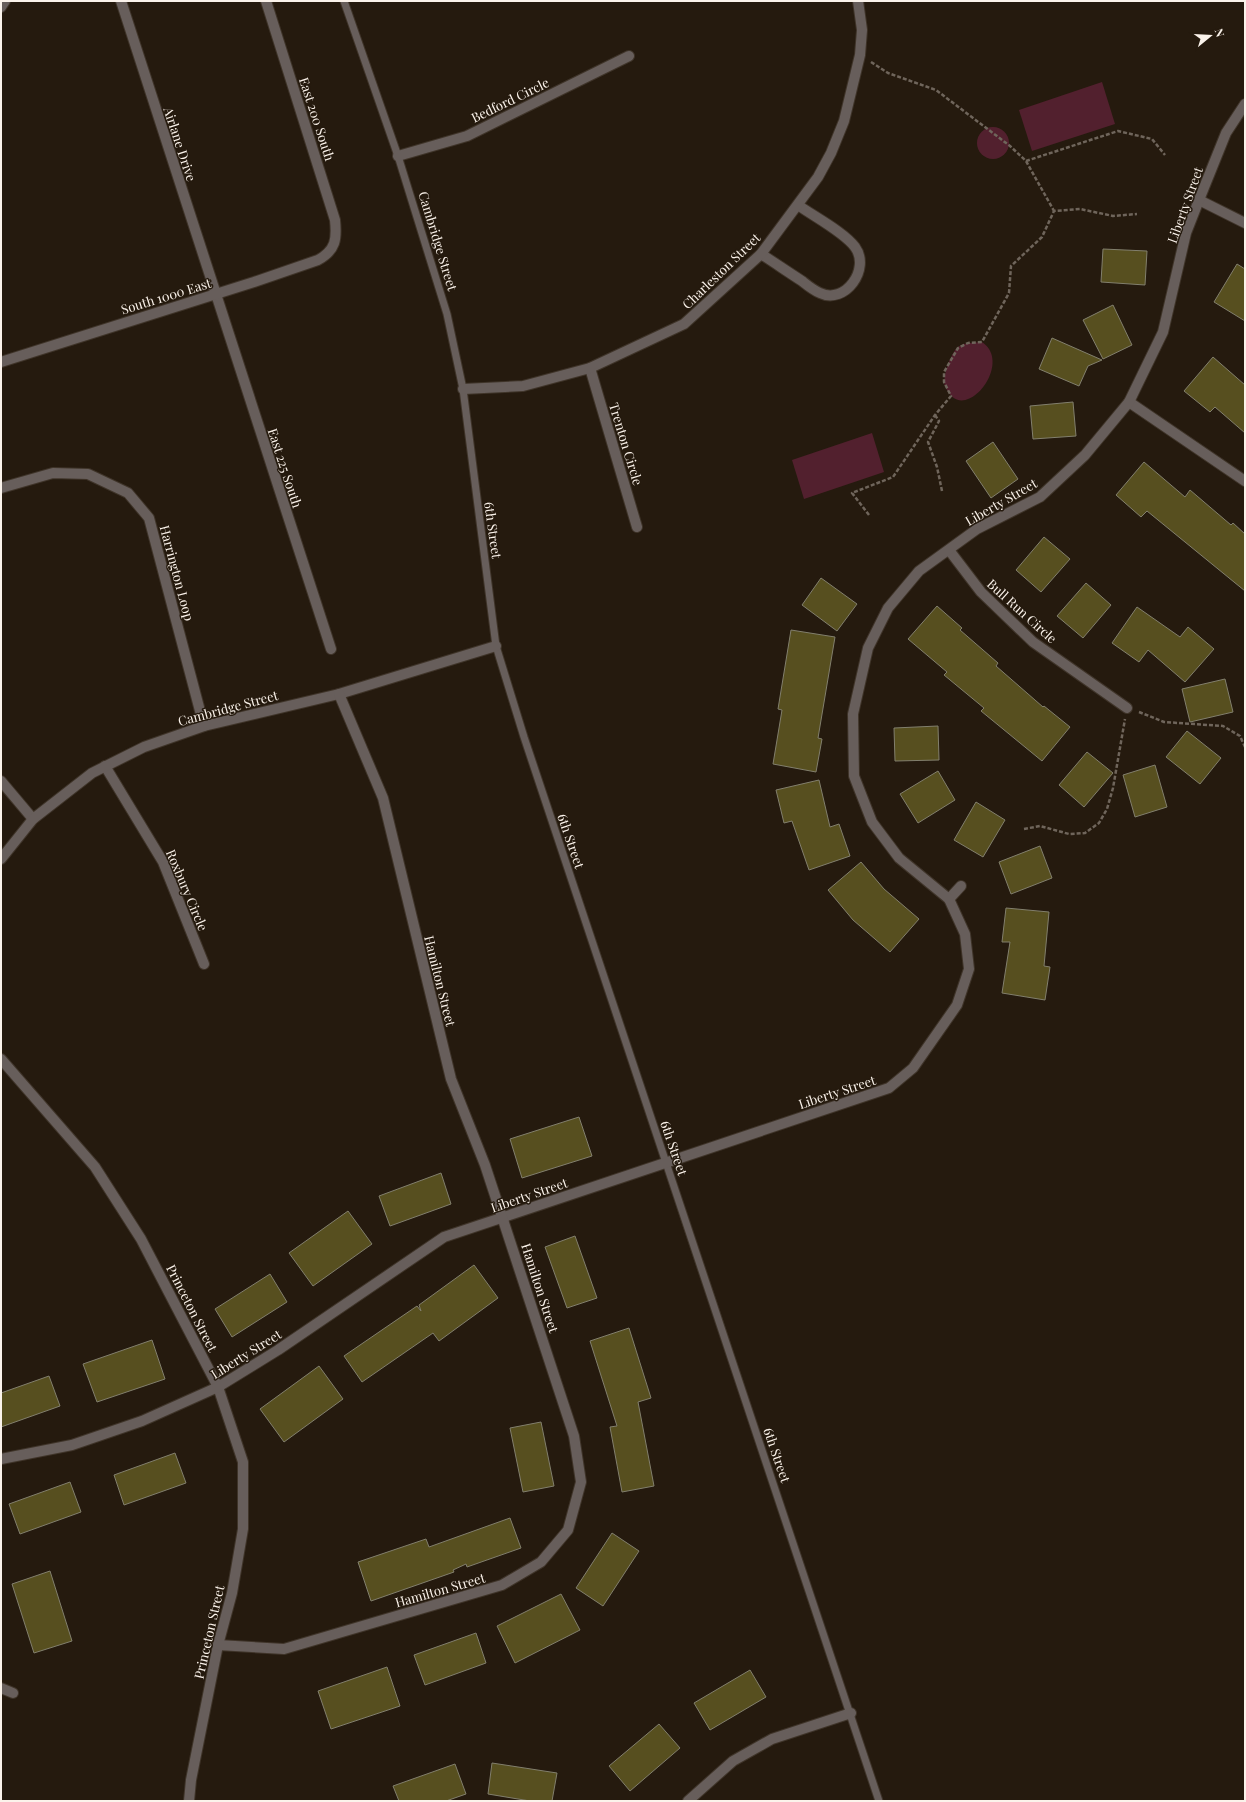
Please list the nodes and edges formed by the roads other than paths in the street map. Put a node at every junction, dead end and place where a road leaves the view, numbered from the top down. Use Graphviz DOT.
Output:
graph roads {
  1 [pos="6,1"];
  2 [pos="121,1"];
  3 [pos="266,1"];
  4 [pos="344,1"];
  5 [pos="858,1"];
  6 [pos="1,7"];
  7 [pos="629,56"];
  8 [pos="1245,104"];
  9 [pos="398,156"];
  10 [pos="1199,200"];
  11 [pos="798,205"];
  12 [pos="1245,223"];
  13 [pos="333,246"];
  14 [pos="761,254"];
  15 [pos="215,294"];
  16 [pos="1,362"];
  17 [pos="590,368"];
  18 [pos="462,389"];
  19 [pos="1129,402"];
  20 [pos="1245,481"];
  21 [pos="1,488"];
  22 [pos="476,496"];
  23 [pos="637,527"];
  24 [pos="949,550"];
  25 [pos="496,646"];
  26 [pos="330,650"];
  27 [pos="339,694"];
  28 [pos="1127,708"];
  29 [pos="204,726"];
  30 [pos="105,766"];
  31 [pos="1,781"];
  32 [pos="33,819"];
  33 [pos="1,859"];
  34 [pos="961,886"];
  35 [pos="949,899"];
  36 [pos="204,964"];
  37 [pos="1,1059"];
  38 [pos="666,1163"];
  39 [pos="503,1218"];
  40 [pos="218,1387"];
  41 [pos="1,1459"];
  42 [pos="218,1645"];
  43 [pos="1,1688"];
  44 [pos="13,1694"];
  45 [pos="851,1713"];
  46 [pos="189,1801"];
  47 [pos="688,1801"];
  48 [pos="879,1801"];
  1 -- 6 [label="street"];
  2 -- 15 [label="street, Airlane Drive"];
  3 -- 13 [label="street, East 200 South"];
  4 -- 9 [label="lane, Cambridge Street"];
  5 -- 11 [label="street, Charleston Street"];
  7 -- 9 [label="street, Bedford Circle"];
  8 -- 10 [label="street, Liberty Street"];
  9 -- 18 [label="lane, Cambridge Street"];
  10 -- 12 [label="street"];
  10 -- 19 [label="street, Liberty Street"];
  11 -- 14 [label="street, Charleston Street"];
  11 -- 14 [label="street"];
  13 -- 15 [label="street, South 1000 East"];
  14 -- 17 [label="street, Charleston Street"];
  15 -- 16 [label="street, South 1000 East"];
  15 -- 26 [label="street, East 225 South"];
  17 -- 18 [label="street, Charleston Street"];
  17 -- 23 [label="street, Trenton Circle"];
  18 -- 22 [label="lane, Cambridge Street"];
  19 -- 20 [label="street"];
  19 -- 24 [label="street, Liberty Street"];
  21 -- 29 [label="street, Harrington Loop"];
  22 -- 25 [label="lane, 6th Street"];
  24 -- 28 [label="street, Bull Run Circle"];
  24 -- 35 [label="street, Liberty Street"];
  25 -- 27 [label="street, Cambridge Street"];
  25 -- 38 [label="lane, 6th Street"];
  27 -- 29 [label="street, Cambridge Street"];
  27 -- 39 [label="street, Hamilton Street"];
  29 -- 30 [label="street, Cambridge Street"];
  30 -- 32 [label="street, Cambridge Street"];
  30 -- 36 [label="street, Roxbury Circle"];
  31 -- 32 [label="street"];
  32 -- 33 [label="street, Cambridge Street"];
  34 -- 35 [label="street"];
  35 -- 38 [label="street, Liberty Street"];
  37 -- 40 [label="street, Princeton Street"];
  38 -- 39 [label="street, Liberty Street"];
  38 -- 45 [label="lane, 6th Street"];
  39 -- 40 [label="street, Liberty Street"];
  39 -- 42 [label="street, Hamilton Street"];
  40 -- 41 [label="street, Liberty Street"];
  40 -- 42 [label="street, Princeton Street"];
  42 -- 46 [label="street, Princeton Street"];
  43 -- 44 [label="street"];
  45 -- 47 [label="street"];
  45 -- 48 [label="lane, 6th Street"];
}
